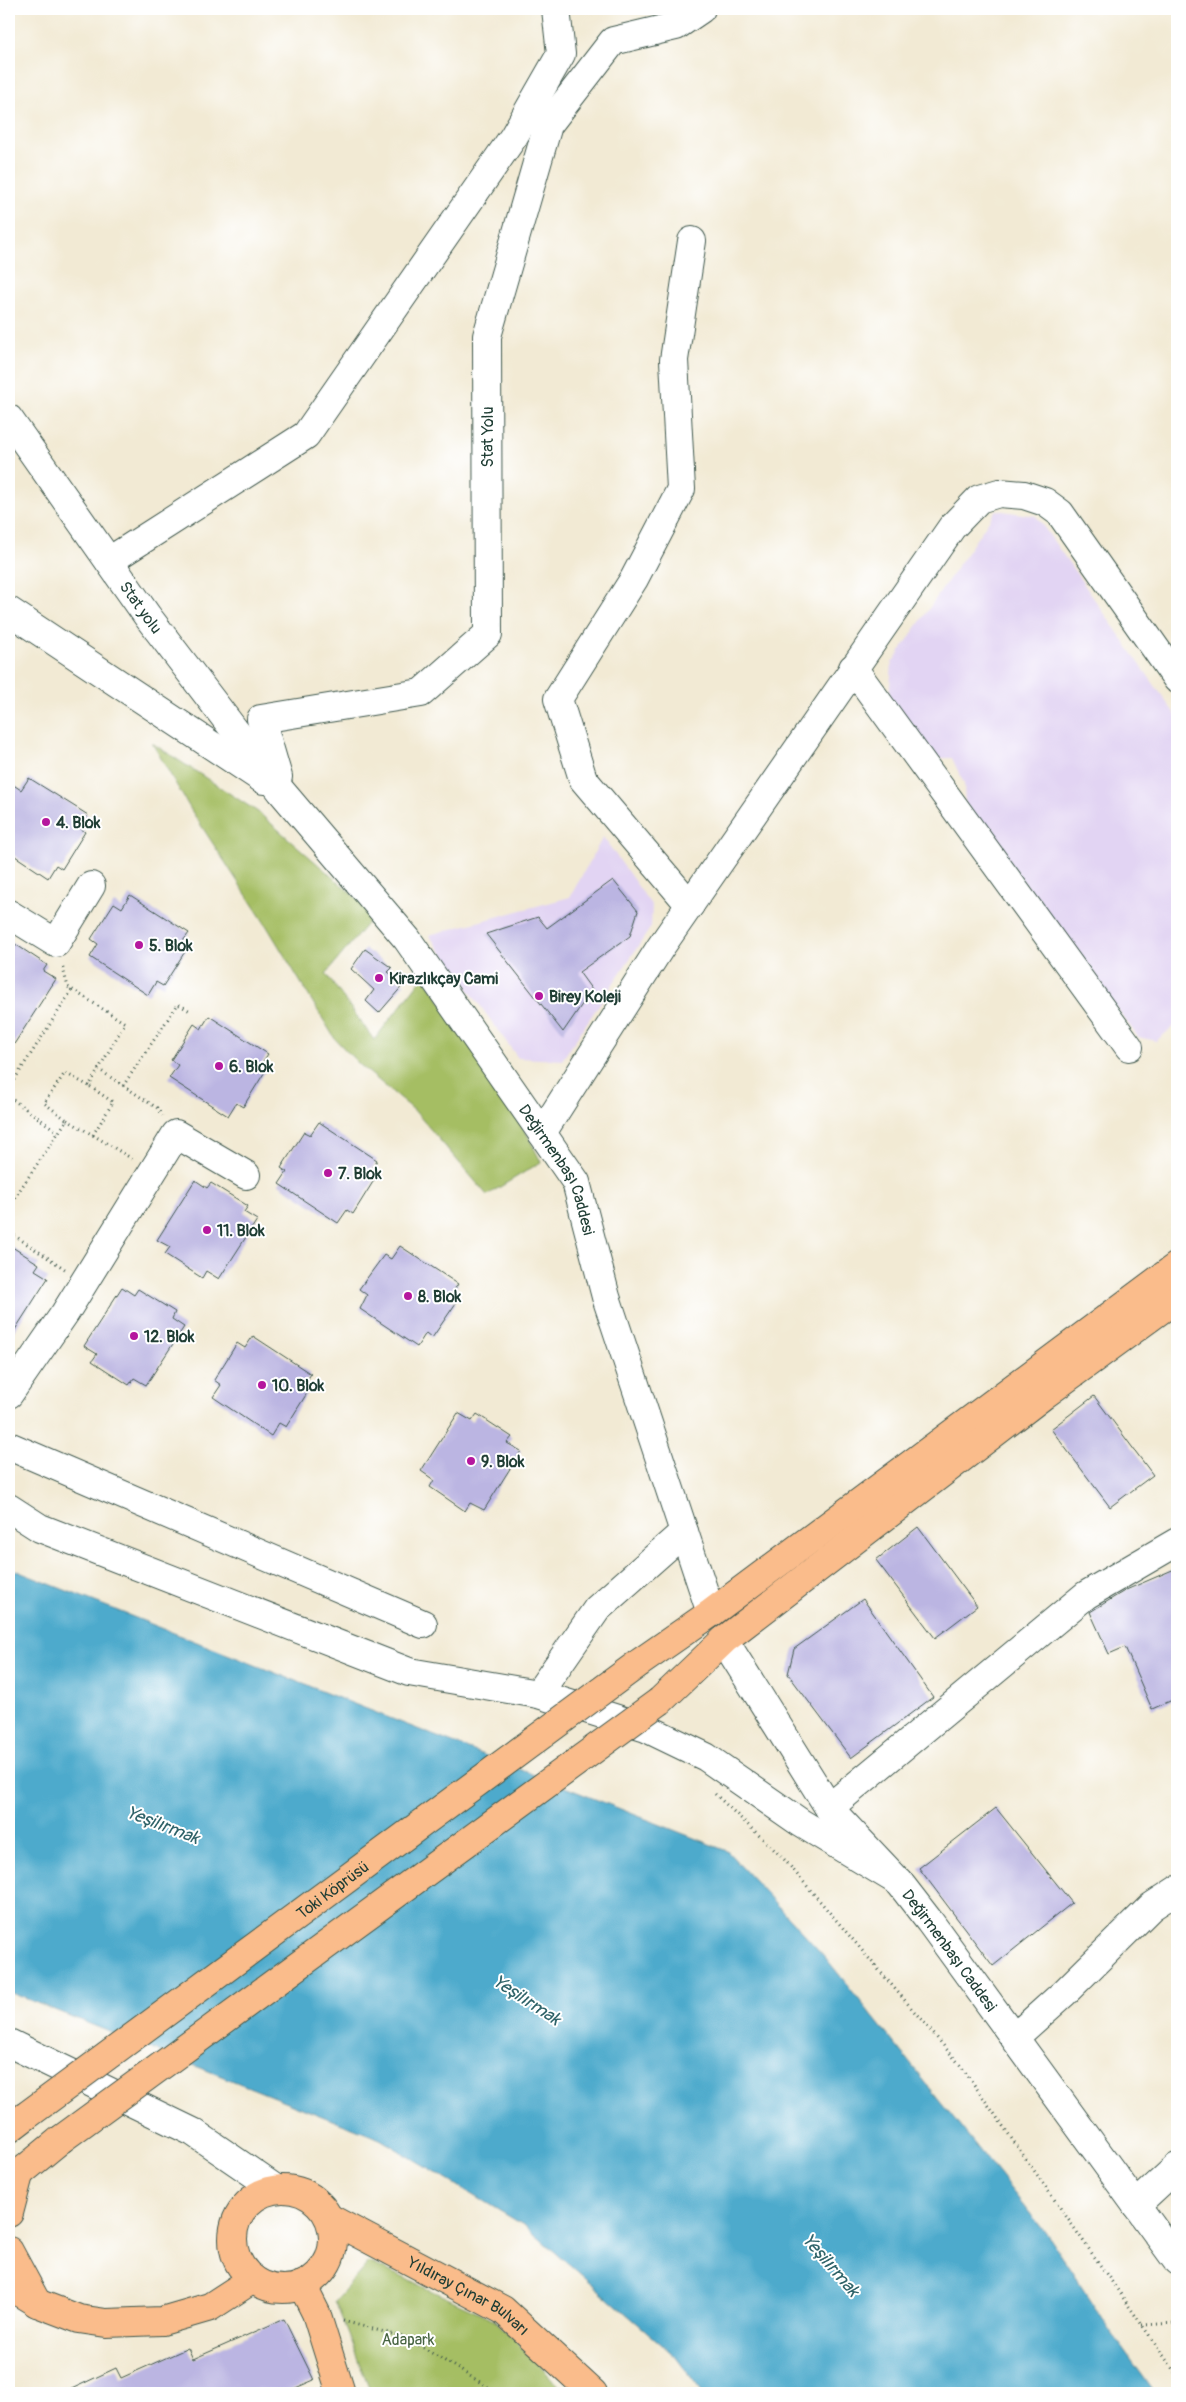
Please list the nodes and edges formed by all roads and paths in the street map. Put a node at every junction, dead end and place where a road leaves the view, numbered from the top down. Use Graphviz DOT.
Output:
graph roads {
  1 [pos="556,9"];
  2 [pos="701,9"];
  3 [pos="692,241"];
  4 [pos="9,419"];
  5 [pos="109,561"];
  6 [pos="9,611"];
  7 [pos="853,668"];
  8 [pos="1177,679"];
  9 [pos="281,791"];
  10 [pos="92,886"];
  11 [pos="690,905"];
  12 [pos="9,914"];
  13 [pos="56,942"];
  14 [pos="72,990"];
  15 [pos="192,1012"];
  16 [pos="1129,1047"];
  17 [pos="98,1069"];
  18 [pos="89,1086"];
  19 [pos="123,1086"];
  20 [pos="9,1088"];
  21 [pos="9,1097"];
  22 [pos="67,1120"];
  23 [pos="58,1132"];
  24 [pos="542,1133"];
  25 [pos="92,1134"];
  26 [pos="176,1134"];
  27 [pos="153,1171"];
  28 [pos="246,1175"];
  29 [pos="9,1206"];
  30 [pos="9,1227"];
  31 [pos="1177,1266"];
  32 [pos="84,1282"];
  33 [pos="1177,1298"];
  34 [pos="9,1394"];
  35 [pos="9,1446"];
  36 [pos="9,1508"];
  37 [pos="684,1532"];
  38 [pos="1177,1542"];
  39 [pos="711,1613"];
  40 [pos="423,1624"];
  41 [pos="724,1640"];
  42 [pos="538,1694"];
  43 [pos="711,1790"];
  44 [pos="828,1808"];
  45 [pos="899,1882"];
  46 [pos="1177,1890"];
  47 [pos="1015,2037"];
  48 [pos="9,2043"];
  49 [pos="17,2123"];
  50 [pos="1177,2166"];
  51 [pos="14,2178"];
  52 [pos="276,2189"];
  53 [pos="1136,2205"];
  54 [pos="9,2213"];
  55 [pos="329,2218"];
  56 [pos="9,2251"];
  57 [pos="1177,2261"];
  58 [pos="253,2279"];
  59 [pos="302,2285"];
  60 [pos="9,2286"];
  61 [pos="37,2303"];
  62 [pos="316,2313"];
  63 [pos="1177,2323"];
  64 [pos="1142,2325"];
  65 [pos="1177,2375"];
  66 [pos="340,2393"];
  67 [pos="498,2393"];
  68 [pos="593,2393"];
  1 -- 5 [label="street"];
  2 -- 9 [label="street, Stat Yolu"];
  3 -- 11 [label="street"];
  4 -- 5 [label="street, Stat yolu"];
  5 -- 9 [label="street, Stat yolu"];
  6 -- 9 [label="street"];
  7 -- 8 [label="street"];
  7 -- 11 [label="street"];
  7 -- 16 [label="street"];
  9 -- 24 [label="street, Değirmenbaşı Caddesi"];
  10 -- 13 [label="street"];
  11 -- 24 [label="street"];
  12 -- 13 [label="street"];
  13 -- 14 [label="path"];
  14 -- 17 [label="path"];
  14 -- 20 [label="path"];
  15 -- 19 [label="path"];
  17 -- 18 [label="path"];
  17 -- 19 [label="path"];
  18 -- 22 [label="path"];
  18 -- 25 [label="path"];
  19 -- 26 [label="path"];
  21 -- 23 [label="path"];
  22 -- 23 [label="path"];
  22 -- 25 [label="path"];
  23 -- 29 [label="path"];
  24 -- 37 [label="street, Değirmenbaşı Caddesi"];
  25 -- 27 [label="path"];
  26 -- 27 [label="street"];
  26 -- 28 [label="street"];
  27 -- 32 [label="street"];
  30 -- 32 [label="path"];
  31 -- 39 [label="main road, Toki Köprüsü"];
  32 -- 34 [label="street"];
  33 -- 41 [label="main road"];
  35 -- 40 [label="street"];
  36 -- 42 [label="street"];
  37 -- 39 [label="street, Değirmenbaşı Caddesi"];
  37 -- 42 [label="street"];
  38 -- 44 [label="street"];
  39 -- 49 [label="main road, Toki Köprüsü, bridge"];
  41 -- 44 [label="street, Değirmenbaşı Caddesi"];
  41 -- 51 [label="main road, bridge"];
  42 -- 45 [label="street"];
  43 -- 64 [label="path"];
  44 -- 45 [label="street, Değirmenbaşı Caddesi"];
  45 -- 47 [label="street, Değirmenbaşı Caddesi"];
  46 -- 47 [label="street"];
  47 -- 53 [label="street, Değirmenbaşı Caddesi"];
  48 -- 52 [label="street"];
  50 -- 53 [label="street"];
  51 -- 54 [label="main road"];
  52 -- 55 [label="main road"];
  52 -- 58 [label="main road"];
  53 -- 57 [label="street, Değirmenbaşı Caddesi"];
  55 -- 59 [label="main road"];
  55 -- 68 [label="main road, Yıldıray Çınar Bulvarı"];
  56 -- 61 [label="main road"];
  58 -- 59 [label="main road"];
  58 -- 61 [label="main road"];
  59 -- 62 [label="main road"];
  60 -- 61 [label="main road"];
  62 -- 66 [label="main road"];
  62 -- 67 [label="path"];
  63 -- 64 [label="path"];
  64 -- 65 [label="path"];
}
